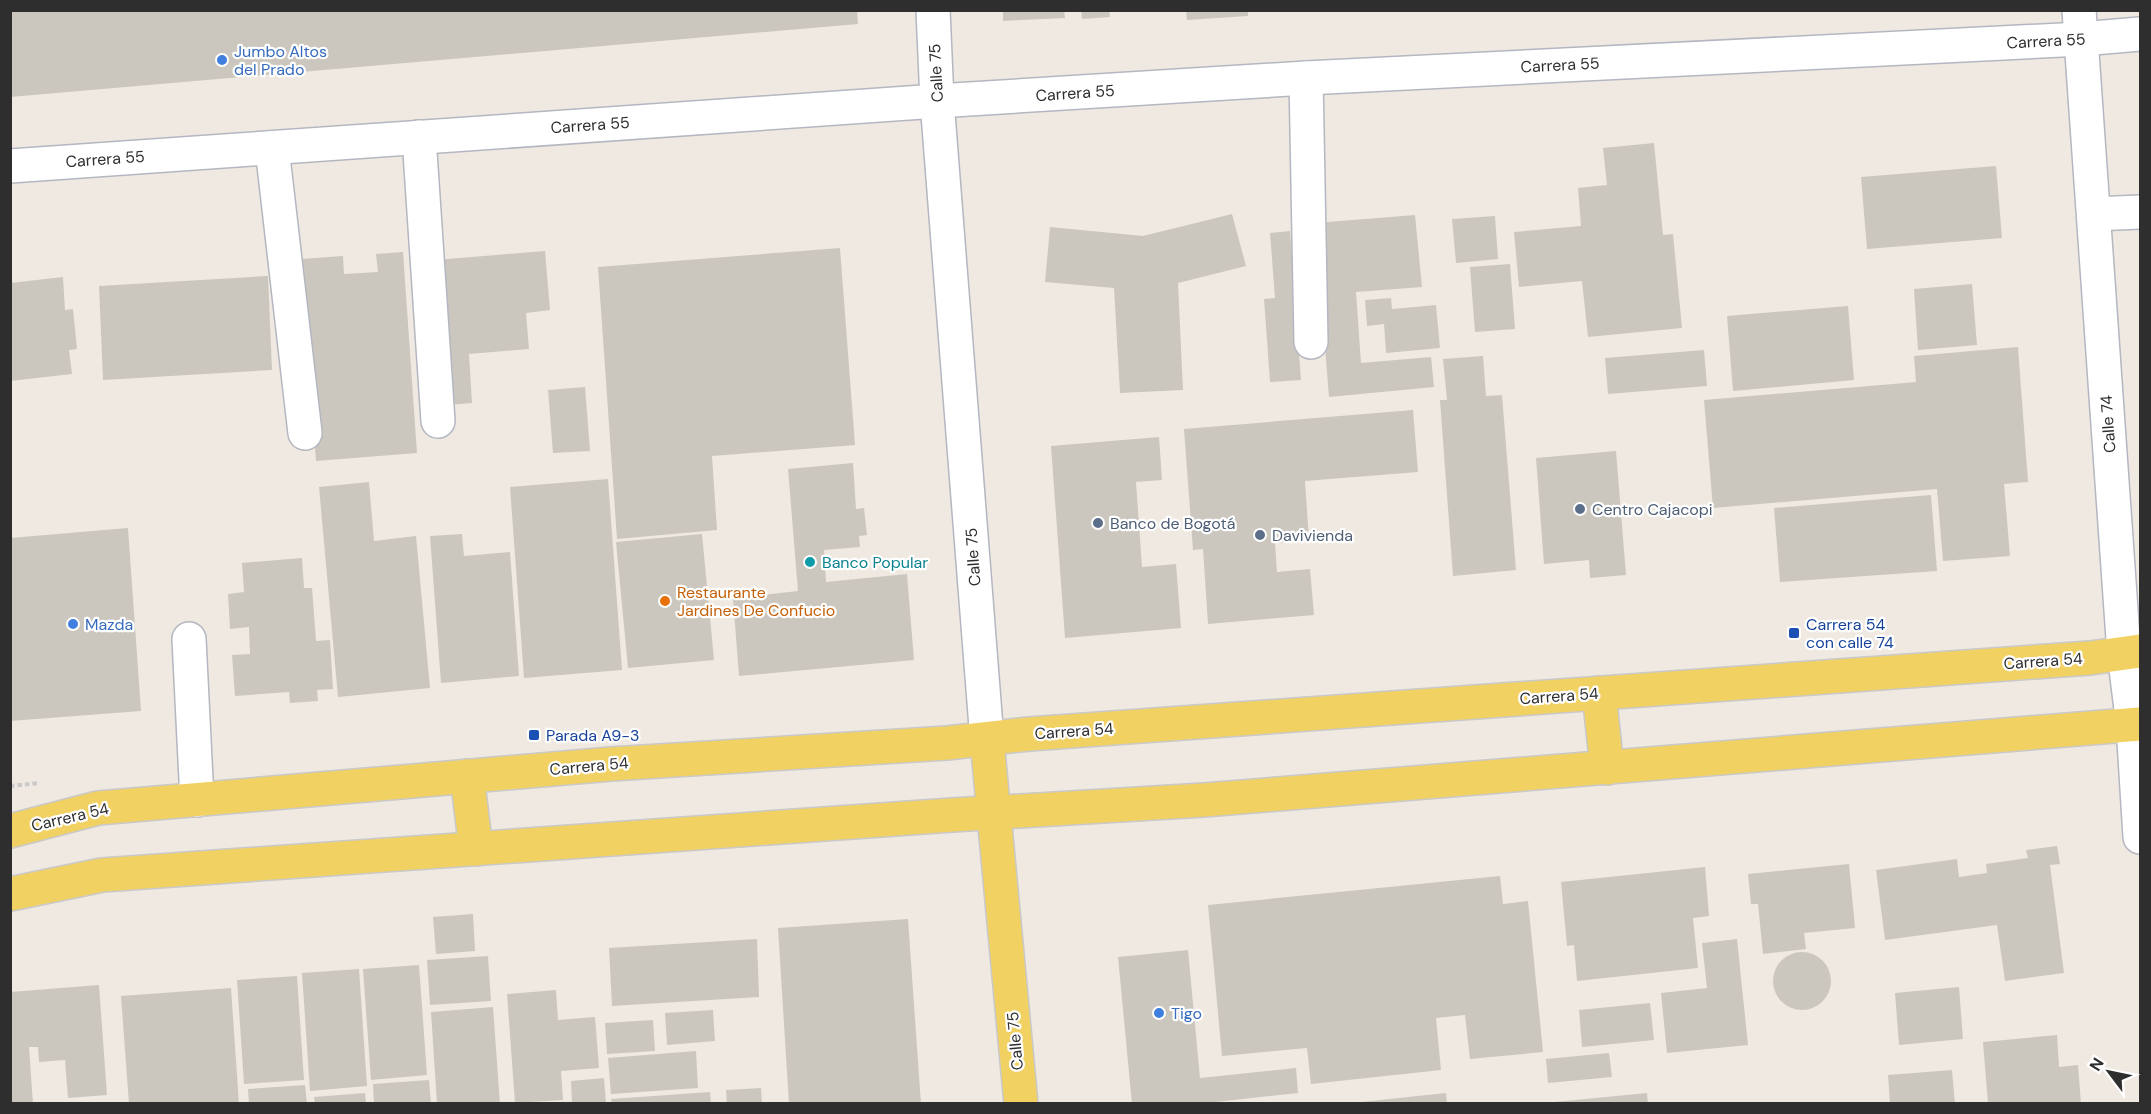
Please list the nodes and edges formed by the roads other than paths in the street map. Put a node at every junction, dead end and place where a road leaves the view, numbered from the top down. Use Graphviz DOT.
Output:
graph roads {
  1 [pos="933,10"];
  2 [pos="2080,25"];
  3 [pos="2140,34"];
  4 [pos="1306,78"];
  5 [pos="937,101"];
  6 [pos="419,137"];
  7 [pos="272,148"];
  8 [pos="10,166"];
  9 [pos="2140,213"];
  10 [pos="2094,214"];
  11 [pos="1311,342"];
  12 [pos="438,421"];
  13 [pos="305,433"];
  14 [pos="189,639"];
  15 [pos="2132,652"];
  16 [pos="1599,693"];
  17 [pos="2137,724"];
  18 [pos="987,740"];
  19 [pos="1607,768"];
  20 [pos="467,776"];
  21 [pos="197,800"];
  22 [pos="995,812"];
  23 [pos="10,831"];
  24 [pos="2140,837"];
  25 [pos="476,849"];
  26 [pos="10,894"];
  27 [pos="1021,1104"];
  1 -- 5 [label="street, Calle 75"];
  2 -- 3 [label="street, Carrera 55"];
  2 -- 4 [label="street, Carrera 55"];
  2 -- 10 [label="street, Calle 74"];
  4 -- 5 [label="street, Carrera 55"];
  4 -- 11 [label="street"];
  5 -- 6 [label="street, Carrera 55"];
  5 -- 18 [label="street, Calle 75"];
  6 -- 7 [label="street, Carrera 55"];
  6 -- 12 [label="street"];
  7 -- 8 [label="street, Carrera 55"];
  7 -- 13 [label="street"];
  9 -- 10 [label="street"];
  10 -- 15 [label="street, Calle 74"];
  14 -- 21 [label="street"];
  15 -- 16 [label="main road, Carrera 54"];
  15 -- 17 [label="street, Calle 74"];
  16 -- 18 [label="main road, Carrera 54"];
  16 -- 19 [label="main road"];
  17 -- 19 [label="main road"];
  17 -- 24 [label="street, Calle 74"];
  18 -- 20 [label="main road, Carrera 54"];
  18 -- 22 [label="main road, Calle 75"];
  19 -- 22 [label="main road"];
  20 -- 21 [label="main road, Carrera 54"];
  20 -- 25 [label="main road"];
  21 -- 23 [label="main road, Carrera 54"];
  22 -- 25 [label="main road"];
  22 -- 27 [label="main road, Calle 75"];
  25 -- 26 [label="main road"];
}
